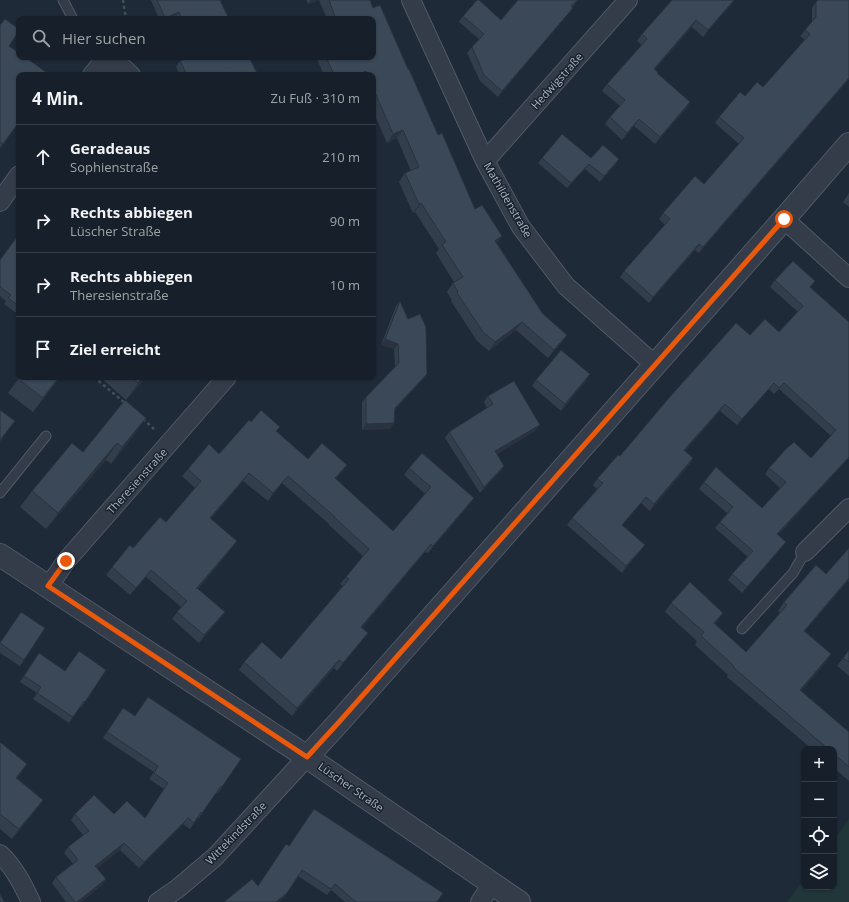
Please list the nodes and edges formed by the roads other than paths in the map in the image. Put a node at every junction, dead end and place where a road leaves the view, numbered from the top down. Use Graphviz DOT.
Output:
graph roads {
  1 [pos="62,0"];
  2 [pos="411,0"];
  3 [pos="628,0"];
  4 [pos="71,16"];
  5 [pos="97,65"];
  6 [pos="128,72"];
  7 [pos="849,144"];
  8 [pos="485,161"];
  9 [pos="16,179"];
  10 [pos="0,202"];
  11 [pos="784,219"];
  12 [pos="849,278"];
  13 [pos="655,365"];
  14 [pos="224,380"];
  15 [pos="46,436"];
  16 [pos="0,493"];
  17 [pos="849,508"];
  18 [pos="805,552"];
  19 [pos="0,555"];
  20 [pos="48,586"];
  21 [pos="742,629"];
  22 [pos="307,757"];
  23 [pos="0,854"];
  24 [pos="492,884"];
  25 [pos="31,902"];
  26 [pos="158,902"];
  27 [pos="480,902"];
  28 [pos="519,902"];
  1 -- 4 [label="lane"];
  2 -- 8 [label="street, Mathildenstraße"];
  3 -- 8 [label="street, Hedwigstraße"];
  5 -- 6 [label="street"];
  7 -- 11 [label="street"];
  8 -- 13 [label="street, Mathildenstraße"];
  9 -- 10 [label="street"];
  11 -- 12 [label="street"];
  11 -- 13 [label="street"];
  13 -- 22 [label="street"];
  14 -- 20 [label="street, Theresienstraße"];
  15 -- 16 [label="lane"];
  17 -- 18 [label="street"];
  18 -- 21 [label="lane"];
  19 -- 20 [label="street, Lüscher Straße"];
  20 -- 22 [label="street, Lüscher Straße"];
  22 -- 24 [label="street, Lüscher Straße"];
  22 -- 26 [label="street, Wittekindstraße"];
  23 -- 25 [label="street"];
  24 -- 27 [label="street"];
  24 -- 28 [label="street, Lüscher Straße"];
}
